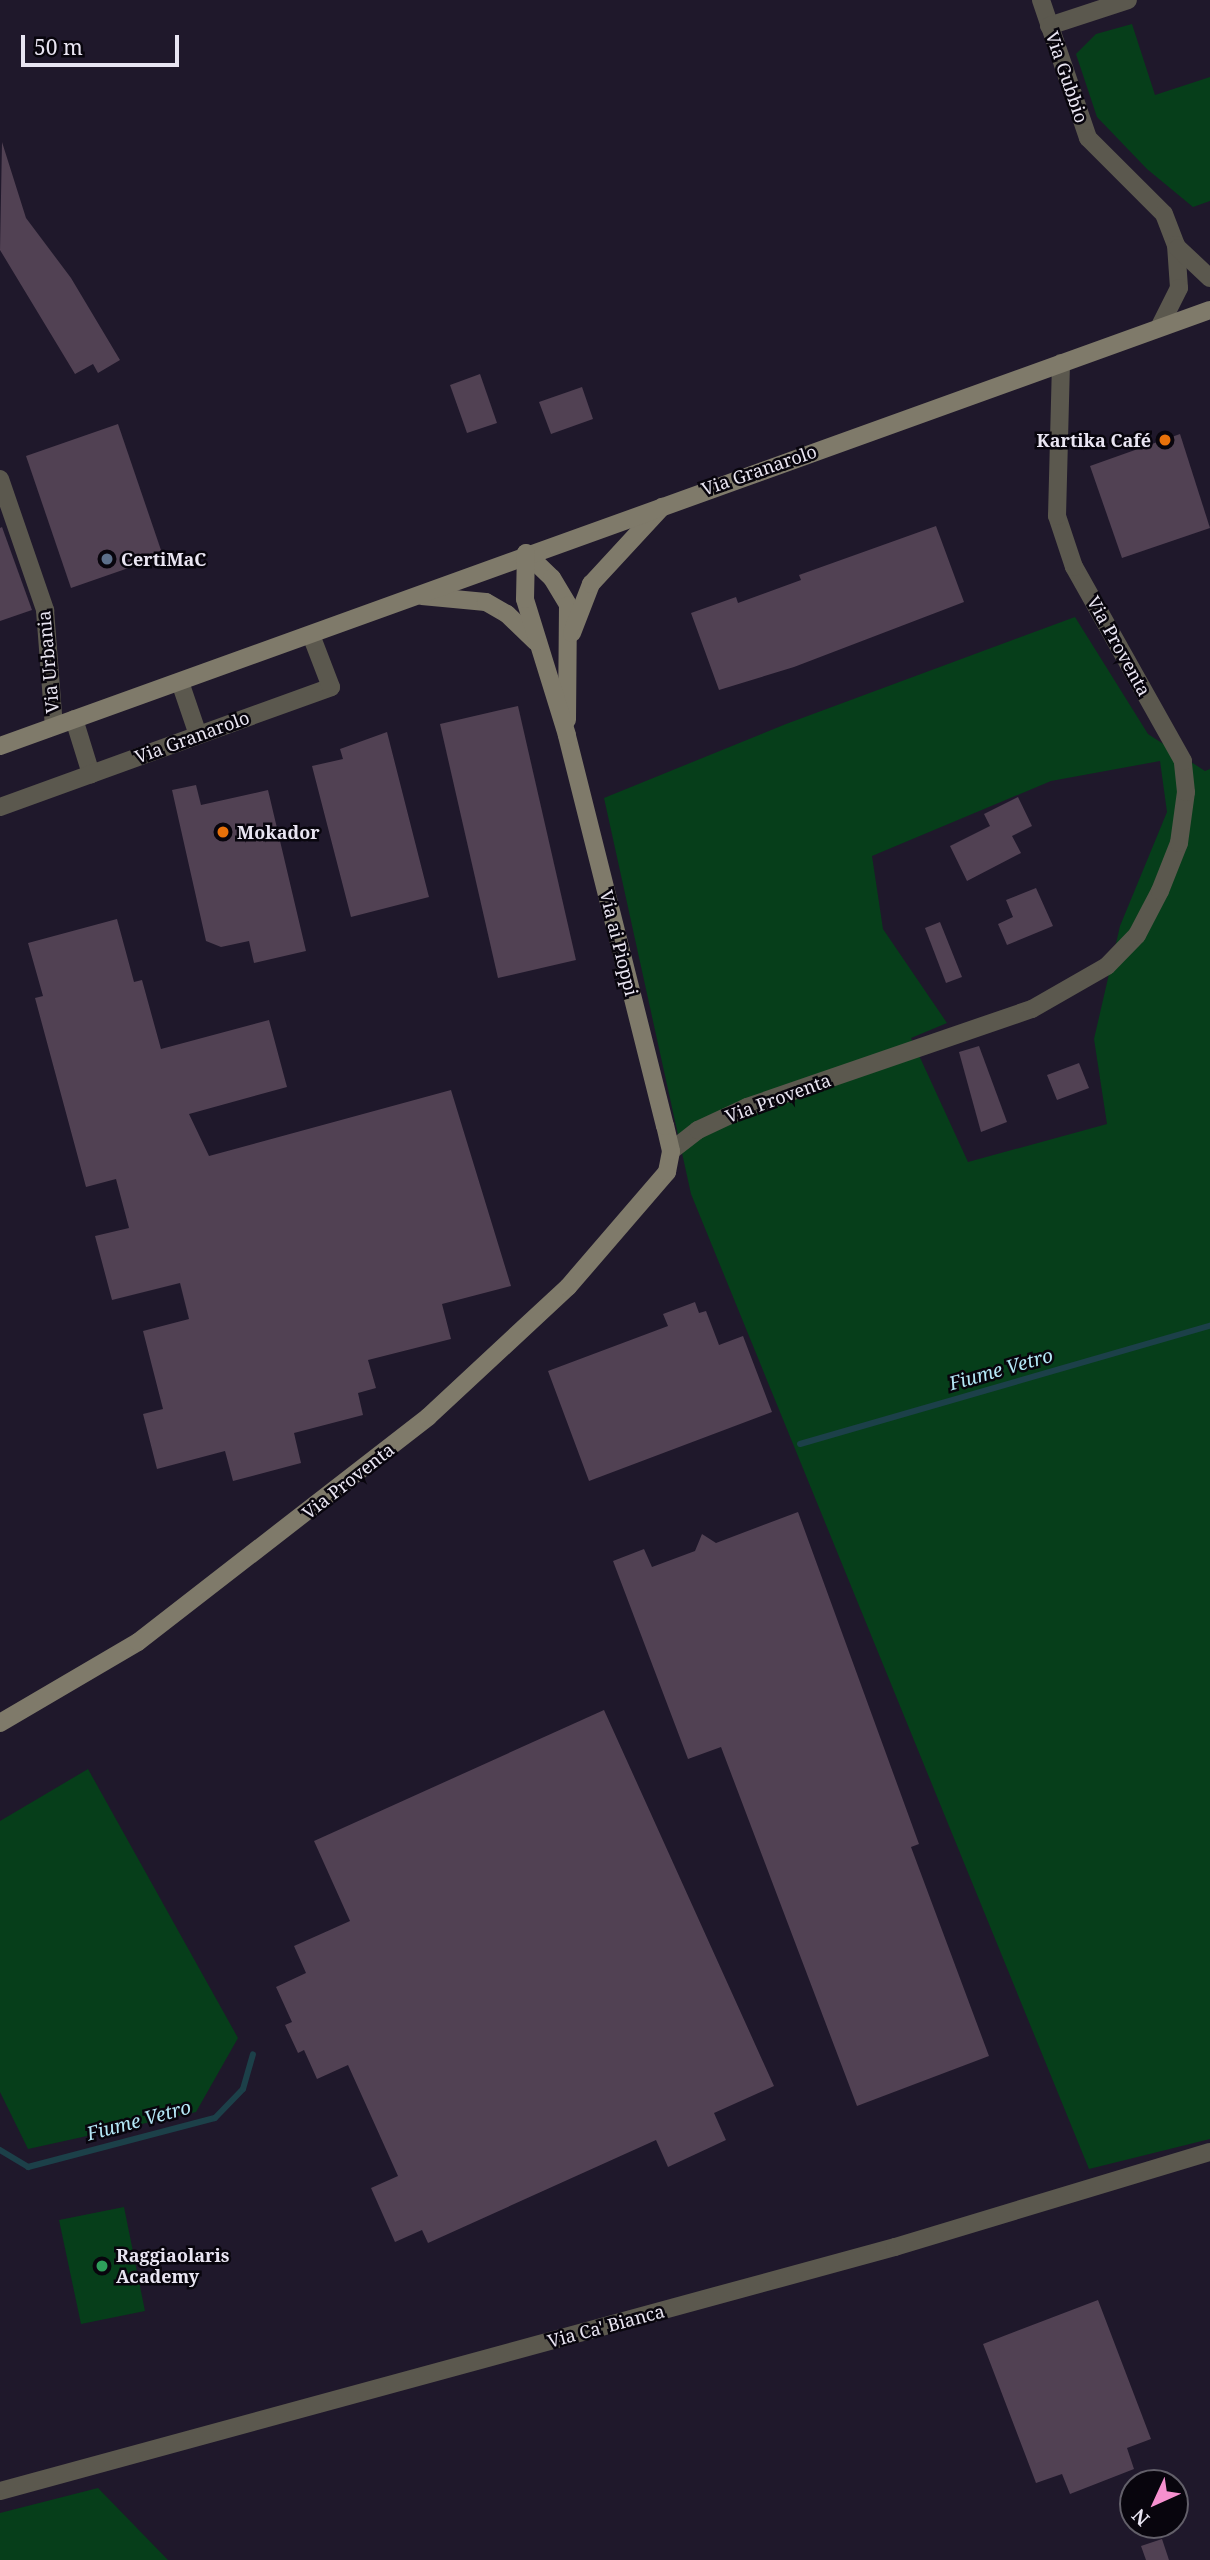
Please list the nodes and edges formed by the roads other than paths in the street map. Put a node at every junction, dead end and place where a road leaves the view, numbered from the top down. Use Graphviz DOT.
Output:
graph roads {
  1 [pos="1041,0"];
  2 [pos="1128,0"];
  3 [pos="1049,26"];
  4 [pos="1176,245"];
  5 [pos="1210,278"];
  6 [pos="1210,310"];
  7 [pos="1160,326"];
  8 [pos="1061,363"];
  9 [pos="0,479"];
  10 [pos="665,503"];
  11 [pos="526,553"];
  12 [pos="414,595"];
  13 [pos="311,635"];
  14 [pos="536,642"];
  15 [pos="568,642"];
  16 [pos="180,682"];
  17 [pos="74,719"];
  18 [pos="54,726"];
  19 [pos="198,735"];
  20 [pos="567,735"];
  21 [pos="0,746"];
  22 [pos="91,774"];
  23 [pos="0,807"];
  24 [pos="671,1150"];
  25 [pos="0,1723"];
  26 [pos="1210,2152"];
  27 [pos="0,2491"];
  1 -- 3 [label="street, Via Gubbio"];
  2 -- 3 [label="street"];
  3 -- 4 [label="street, Via Gubbio"];
  4 -- 5 [label="street"];
  4 -- 7 [label="street, Via Gubbio"];
  6 -- 7 [label="street, Via Granarolo"];
  7 -- 8 [label="street, Via Granarolo"];
  8 -- 10 [label="street, Via Granarolo"];
  8 -- 24 [label="street, Via Proventa"];
  9 -- 18 [label="street, Via Urbania"];
  10 -- 11 [label="street, Via Granarolo"];
  10 -- 15 [label="street, Via ai Pioppi"];
  11 -- 12 [label="street, Via Granarolo"];
  11 -- 14 [label="street, Via ai Pioppi"];
  11 -- 15 [label="street, Via ai Pioppi"];
  12 -- 13 [label="street, Via Granarolo"];
  12 -- 14 [label="street, Via ai Pioppi"];
  13 -- 16 [label="street, Via Granarolo"];
  13 -- 19 [label="street, Via Granarolo"];
  14 -- 20 [label="street, Via ai Pioppi"];
  15 -- 20 [label="street, Via ai Pioppi"];
  16 -- 17 [label="street, Via Granarolo"];
  16 -- 19 [label="street"];
  17 -- 18 [label="street, Via Granarolo"];
  17 -- 22 [label="street"];
  18 -- 21 [label="street, Via Granarolo"];
  19 -- 22 [label="street, Via Granarolo"];
  20 -- 24 [label="street, Via ai Pioppi"];
  22 -- 23 [label="street, Via Granarolo"];
  24 -- 25 [label="street, Via Proventa"];
  26 -- 27 [label="street, Via Ca' Bianca"];
}
